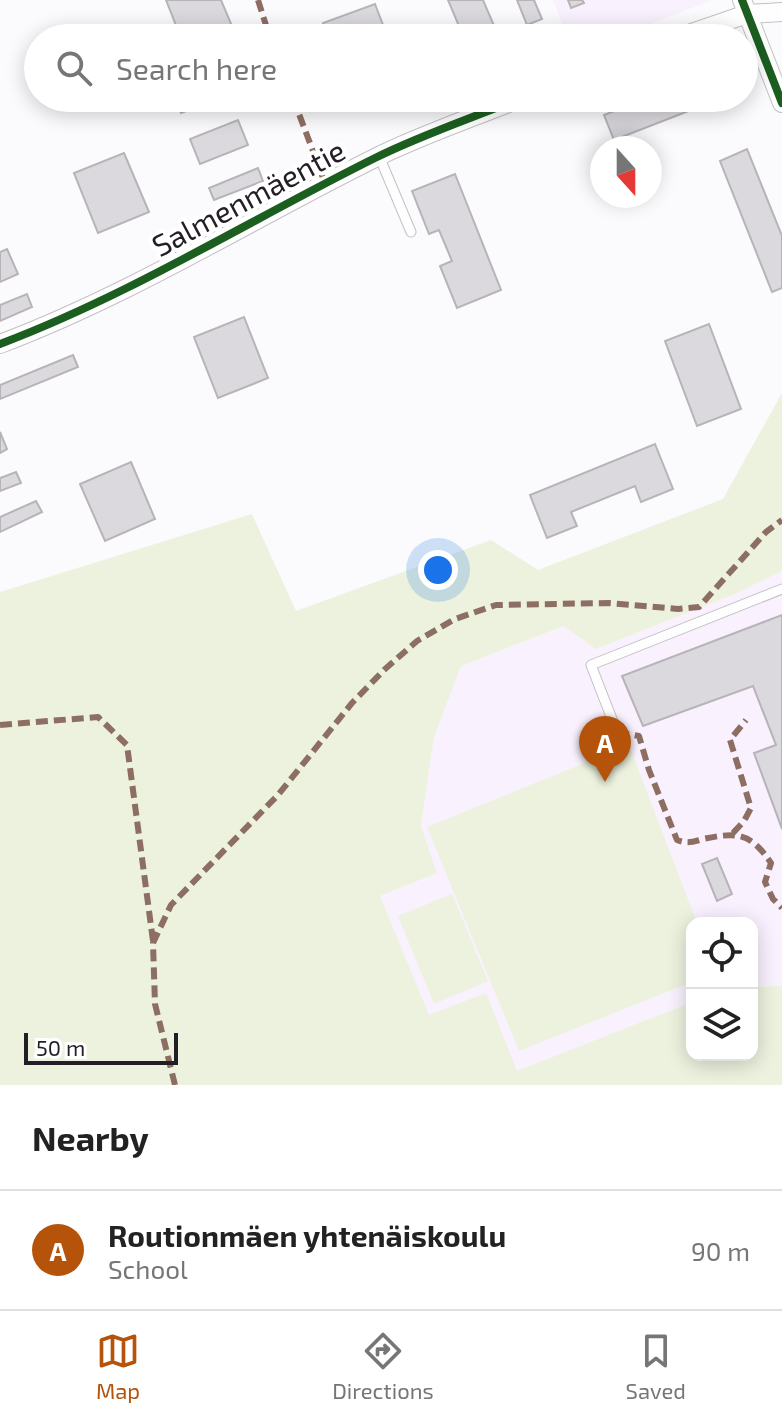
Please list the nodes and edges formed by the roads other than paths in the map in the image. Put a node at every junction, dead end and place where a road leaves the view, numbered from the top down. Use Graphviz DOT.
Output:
graph roads {
  1 [pos="744,7"];
  2 [pos="782,12"];
  3 [pos="707,24"];
  4 [pos="758,42"];
  5 [pos="782,103"];
  6 [pos="487,112"];
  7 [pos="379,156"];
  8 [pos="411,232"];
  9 [pos="0,344"];
  10 [pos="782,589"];
  11 [pos="617,732"];
  1 -- 2 [label="street"];
  1 -- 3 [label="street"];
  4 -- 5 [label="street"];
  6 -- 7 [label="street, Salmenmäentie"];
  7 -- 8 [label="lane"];
  7 -- 9 [label="street, Salmenmäentie"];
  10 -- 11 [label="lane"];
}
